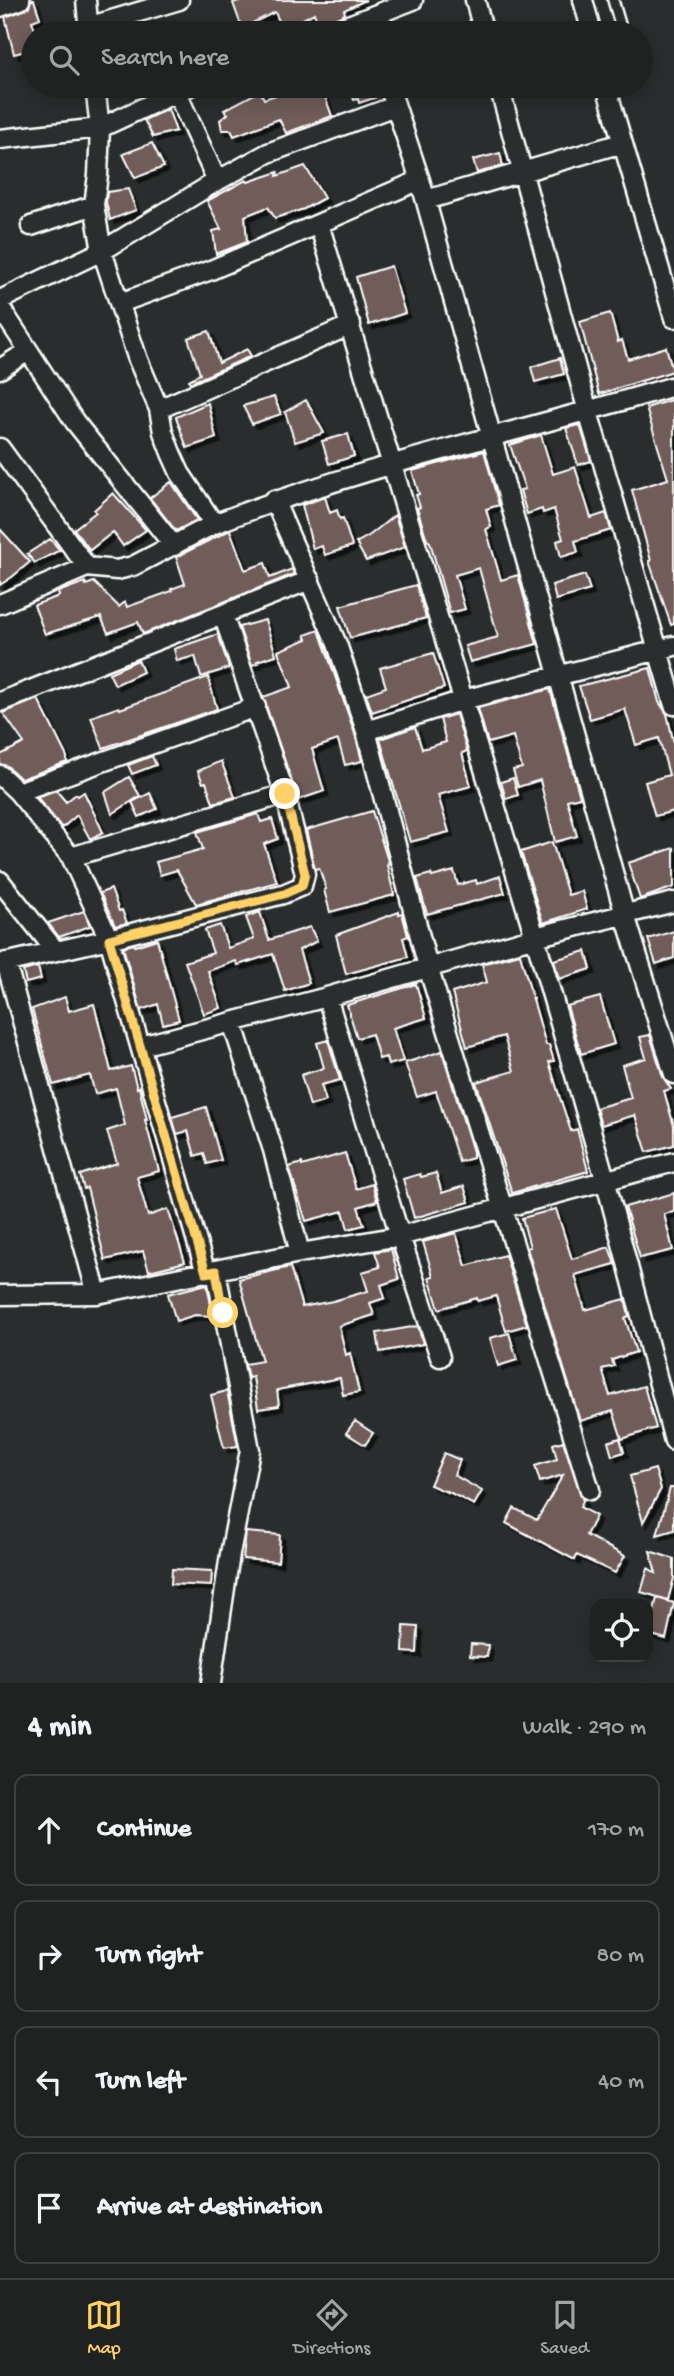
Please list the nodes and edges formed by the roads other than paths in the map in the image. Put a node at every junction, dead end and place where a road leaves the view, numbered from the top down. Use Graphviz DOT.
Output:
graph roads {
  1 [pos="20,0"];
  2 [pos="86,0"];
  3 [pos="179,0"];
  4 [pos="413,0"];
  5 [pos="475,0"];
  6 [pos="583,0"];
  7 [pos="613,0"];
  8 [pos="0,7"];
  9 [pos="88,21"];
  10 [pos="116,21"];
  11 [pos="379,21"];
  12 [pos="481,21"];
  13 [pos="589,21"];
  14 [pos="619,21"];
  15 [pos="96,98"];
  16 [pos="162,98"];
  17 [pos="187,98"];
  18 [pos="393,98"];
  19 [pos="502,98"];
  20 [pos="609,98"];
  21 [pos="395,106"];
  22 [pos="100,128"];
  23 [pos="0,138"];
  24 [pos="622,143"];
  25 [pos="524,173"];
  26 [pos="421,180"];
  27 [pos="217,181"];
  28 [pos="426,200"];
  29 [pos="94,205"];
  30 [pos="318,224"];
  31 [pos="31,226"];
  32 [pos="102,251"];
  33 [pos="0,300"];
  34 [pos="120,303"];
  35 [pos="0,307"];
  36 [pos="674,318"];
  37 [pos="351,325"];
  38 [pos="28,351"];
  39 [pos="0,369"];
  40 [pos="674,386"];
  41 [pos="159,409"];
  42 [pos="588,412"];
  43 [pos="491,438"];
  44 [pos="0,448"];
  45 [pos="390,463"];
  46 [pos="274,500"];
  47 [pos="214,524"];
  48 [pos="174,546"];
  49 [pos="87,567"];
  50 [pos="310,580"];
  51 [pos="0,604"];
  52 [pos="223,615"];
  53 [pos="666,648"];
  54 [pos="560,675"];
  55 [pos="463,700"];
  56 [pos="0,702"];
  57 [pos="674,705"];
  58 [pos="256,707"];
  59 [pos="366,730"];
  60 [pos="0,775"];
  61 [pos="18,792"];
  62 [pos="285,794"];
  63 [pos="71,857"];
  64 [pos="0,881"];
  65 [pos="674,902"];
  66 [pos="625,915"];
  67 [pos="535,937"];
  68 [pos="109,939"];
  69 [pos="55,950"];
  70 [pos="3,963"];
  71 [pos="428,967"];
  72 [pos="327,997"];
  73 [pos="232,1022"];
  74 [pos="141,1046"];
  75 [pos="674,1074"];
  76 [pos="674,1162"];
  77 [pos="605,1179"];
  78 [pos="502,1209"];
  79 [pos="400,1236"];
  80 [pos="300,1253"];
  81 [pos="211,1272"];
  82 [pos="97,1294"];
  83 [pos="0,1295"];
  84 [pos="440,1357"];
  85 [pos="674,1441"];
  86 [pos="590,1490"];
  87 [pos="211,1683"];
  1 -- 8 [label="street"];
  2 -- 9 [label="street"];
  3 -- 10 [label="street"];
  4 -- 11 [label="street"];
  5 -- 12 [label="street"];
  6 -- 13 [label="street"];
  7 -- 14 [label="lane"];
  15 -- 22 [label="street"];
  16 -- 22 [label="street"];
  17 -- 27 [label="street"];
  18 -- 21 [label="street"];
  19 -- 25 [label="street"];
  20 -- 24 [label="street"];
  21 -- 26 [label="street"];
  21 -- 27 [label="street"];
  22 -- 23 [label="street"];
  22 -- 29 [label="street"];
  24 -- 25 [label="street"];
  24 -- 36 [label="street"];
  25 -- 28 [label="street"];
  25 -- 42 [label="street"];
  26 -- 28 [label="street"];
  26 -- 30 [label="street"];
  27 -- 32 [label="street"];
  28 -- 43 [label="street"];
  29 -- 31 [label="street"];
  29 -- 32 [label="street"];
  30 -- 34 [label="street"];
  30 -- 37 [label="street"];
  32 -- 33 [label="street"];
  32 -- 34 [label="street"];
  34 -- 41 [label="street"];
  35 -- 38 [label="street"];
  37 -- 41 [label="street"];
  37 -- 45 [label="street"];
  38 -- 39 [label="street"];
  38 -- 48 [label="street"];
  40 -- 42 [label="street"];
  41 -- 47 [label="street"];
  42 -- 43 [label="street"];
  42 -- 53 [label="street"];
  43 -- 45 [label="street"];
  43 -- 54 [label="street"];
  44 -- 49 [label="street"];
  45 -- 46 [label="street"];
  45 -- 55 [label="street"];
  46 -- 47 [label="street"];
  46 -- 50 [label="street"];
  47 -- 48 [label="street"];
  48 -- 49 [label="street"];
  49 -- 51 [label="street"];
  50 -- 52 [label="street"];
  50 -- 59 [label="street"];
  52 -- 56 [label="street"];
  52 -- 58 [label="street"];
  53 -- 54 [label="street"];
  53 -- 57 [label="street"];
  54 -- 55 [label="street"];
  54 -- 66 [label="street"];
  55 -- 59 [label="street"];
  55 -- 67 [label="street"];
  58 -- 61 [label="street"];
  58 -- 62 [label="street"];
  59 -- 71 [label="street"];
  60 -- 61 [label="street"];
  61 -- 63 [label="street"];
  62 -- 63 [label="street"];
  62 -- 68 [label="street"];
  63 -- 68 [label="street"];
  64 -- 69 [label="street"];
  65 -- 66 [label="street"];
  66 -- 67 [label="street"];
  66 -- 75 [label="street"];
  67 -- 71 [label="street"];
  67 -- 77 [label="street"];
  68 -- 69 [label="street"];
  68 -- 74 [label="street"];
  69 -- 70 [label="street"];
  70 -- 82 [label="street"];
  71 -- 72 [label="street"];
  71 -- 78 [label="street"];
  72 -- 73 [label="street"];
  72 -- 79 [label="street"];
  73 -- 74 [label="street"];
  73 -- 80 [label="street"];
  74 -- 81 [label="street"];
  76 -- 77 [label="street"];
  77 -- 78 [label="street"];
  77 -- 85 [label="street"];
  78 -- 79 [label="street"];
  78 -- 86 [label="street"];
  79 -- 80 [label="street"];
  79 -- 84 [label="street"];
  80 -- 81 [label="street"];
  81 -- 82 [label="street"];
  81 -- 87 [label="street"];
  82 -- 83 [label="street"];
}
